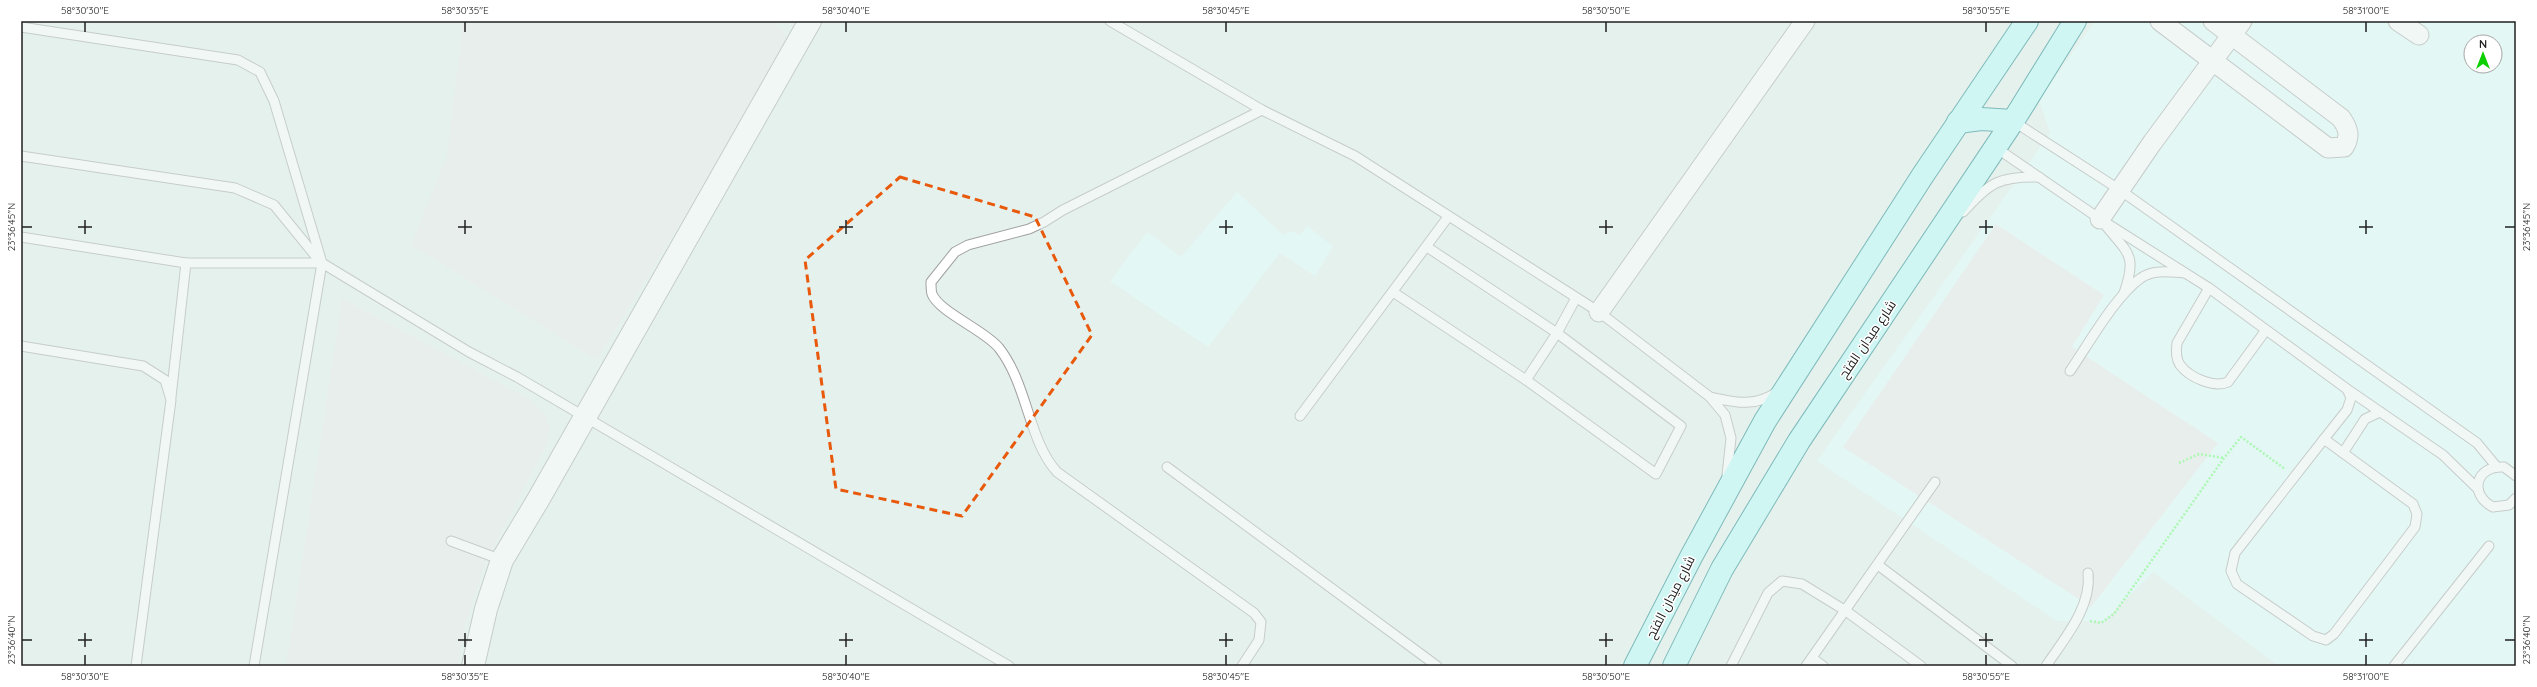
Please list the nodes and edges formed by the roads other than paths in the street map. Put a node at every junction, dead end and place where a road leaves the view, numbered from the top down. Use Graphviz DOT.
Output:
graph roads {
  1 [pos="810,21"];
  2 [pos="1110,21"];
  3 [pos="1805,21"];
  4 [pos="2027,21"];
  5 [pos="2075,21"];
  6 [pos="2160,21"];
  7 [pos="2213,21"];
  8 [pos="2398,21"];
  9 [pos="21,27"];
  10 [pos="2237,28"];
  11 [pos="2419,35"];
  12 [pos="2212,61"];
  13 [pos="1978,95"];
  14 [pos="1262,110"];
  15 [pos="1981,119"];
  16 [pos="2013,121"];
  17 [pos="1958,122"];
  18 [pos="1994,146"];
  19 [pos="21,156"];
  20 [pos="2039,177"];
  21 [pos="2120,190"];
  22 [pos="1448,217"];
  23 [pos="2100,219"];
  24 [pos="21,237"];
  25 [pos="1929,245"];
  26 [pos="1427,247"];
  27 [pos="186,263"];
  28 [pos="322,263"];
  29 [pos="2187,273"];
  30 [pos="2209,288"];
  31 [pos="1393,292"];
  32 [pos="2124,294"];
  33 [pos="1576,298"];
  34 [pos="1598,312"];
  35 [pos="2266,330"];
  36 [pos="1557,333"];
  37 [pos="21,346"];
  38 [pos="2070,371"];
  39 [pos="1526,380"];
  40 [pos="1791,381"];
  41 [pos="2347,389"];
  42 [pos="1710,397"];
  43 [pos="171,400"];
  44 [pos="2380,412"];
  45 [pos="1300,416"];
  46 [pos="585,418"];
  47 [pos="2324,439"];
  48 [pos="2343,453"];
  49 [pos="2496,466"];
  50 [pos="1167,467"];
  51 [pos="2516,476"];
  52 [pos="1935,482"];
  53 [pos="2478,489"];
  54 [pos="1723,497"];
  55 [pos="2516,498"];
  56 [pos="451,541"];
  57 [pos="2489,546"];
  58 [pos="502,560"];
  59 [pos="1878,565"];
  60 [pos="2088,573"];
  61 [pos="1846,612"];
  62 [pos="1812,658"];
  63 [pos="136,666"];
  64 [pos="254,666"];
  65 [pos="473,666"];
  66 [pos="1009,666"];
  67 [pos="1242,666"];
  68 [pos="1437,666"];
  69 [pos="1634,666"];
  70 [pos="1674,666"];
  71 [pos="1731,666"];
  72 [pos="1806,666"];
  73 [pos="1823,666"];
  74 [pos="1921,666"];
  75 [pos="2012,666"];
  76 [pos="2046,666"];
  77 [pos="2394,666"];
  1 -- 46 [label="street"];
  2 -- 14 [label="lane"];
  3 -- 34 [label="street"];
  4 -- 13 [label="main road, شارع ميدان الفتح"];
  5 -- 16 [label="main road, شارع ميدان الفتح"];
  6 -- 12 [label="street"];
  7 -- 10 [label="street"];
  8 -- 11 [label="street"];
  9 -- 28 [label="lane"];
  10 -- 12 [label="street"];
  10 -- 12 [label="street"];
  12 -- 21 [label="street"];
  13 -- 15 [label="main road"];
  13 -- 16 [label="main road"];
  13 -- 17 [label="main road, شارع ميدان الفتح"];
  14 -- 22 [label="lane"];
  14 -- 67 [label="lane"];
  15 -- 16 [label="main road"];
  15 -- 17 [label="main road"];
  15 -- 18 [label="main road"];
  16 -- 18 [label="main road, شارع ميدان الفتح"];
  16 -- 21 [label="lane"];
  17 -- 18 [label="main road"];
  17 -- 40 [label="main road, شارع ميدان الفتح"];
  18 -- 20 [label="lane"];
  18 -- 25 [label="main road, شارع ميدان الفتح"];
  19 -- 28 [label="lane"];
  20 -- 23 [label="lane"];
  20 -- 25 [label="lane"];
  21 -- 23 [label="street"];
  21 -- 49 [label="lane"];
  22 -- 26 [label="lane"];
  22 -- 33 [label="lane"];
  23 -- 29 [label="lane"];
  23 -- 32 [label="lane"];
  24 -- 27 [label="lane"];
  25 -- 70 [label="main road, شارع ميدان الفتح"];
  26 -- 31 [label="lane"];
  26 -- 36 [label="lane"];
  27 -- 28 [label="lane"];
  27 -- 43 [label="lane"];
  28 -- 46 [label="lane"];
  28 -- 64 [label="lane"];
  29 -- 30 [label="lane"];
  29 -- 32 [label="lane"];
  30 -- 35 [label="lane"];
  30 -- 35 [label="lane"];
  31 -- 39 [label="lane"];
  31 -- 45 [label="lane"];
  32 -- 38 [label="lane"];
  33 -- 34 [label="lane"];
  33 -- 36 [label="lane"];
  34 -- 42 [label="lane"];
  35 -- 41 [label="lane"];
  36 -- 39 [label="lane"];
  36 -- 39 [label="lane"];
  37 -- 43 [label="lane"];
  40 -- 42 [label="lane"];
  40 -- 54 [label="main road, شارع ميدان الفتح"];
  41 -- 44 [label="lane"];
  41 -- 47 [label="lane"];
  42 -- 54 [label="lane"];
  43 -- 63 [label="lane"];
  44 -- 48 [label="lane"];
  44 -- 53 [label="lane"];
  46 -- 58 [label="street"];
  46 -- 66 [label="lane"];
  47 -- 48 [label="lane"];
  47 -- 48 [label="lane"];
  49 -- 51 [label="lane"];
  49 -- 53 [label="lane"];
  50 -- 68 [label="lane"];
  52 -- 59 [label="lane"];
  53 -- 55 [label="lane"];
  54 -- 69 [label="main road, شارع ميدان الفتح"];
  56 -- 58 [label="lane"];
  57 -- 77 [label="lane"];
  58 -- 65 [label="street"];
  59 -- 61 [label="lane"];
  59 -- 75 [label="lane"];
  60 -- 76 [label="lane"];
  61 -- 62 [label="lane"];
  61 -- 71 [label="lane"];
  61 -- 74 [label="lane"];
  62 -- 72 [label="lane"];
  62 -- 73 [label="lane"];
}
